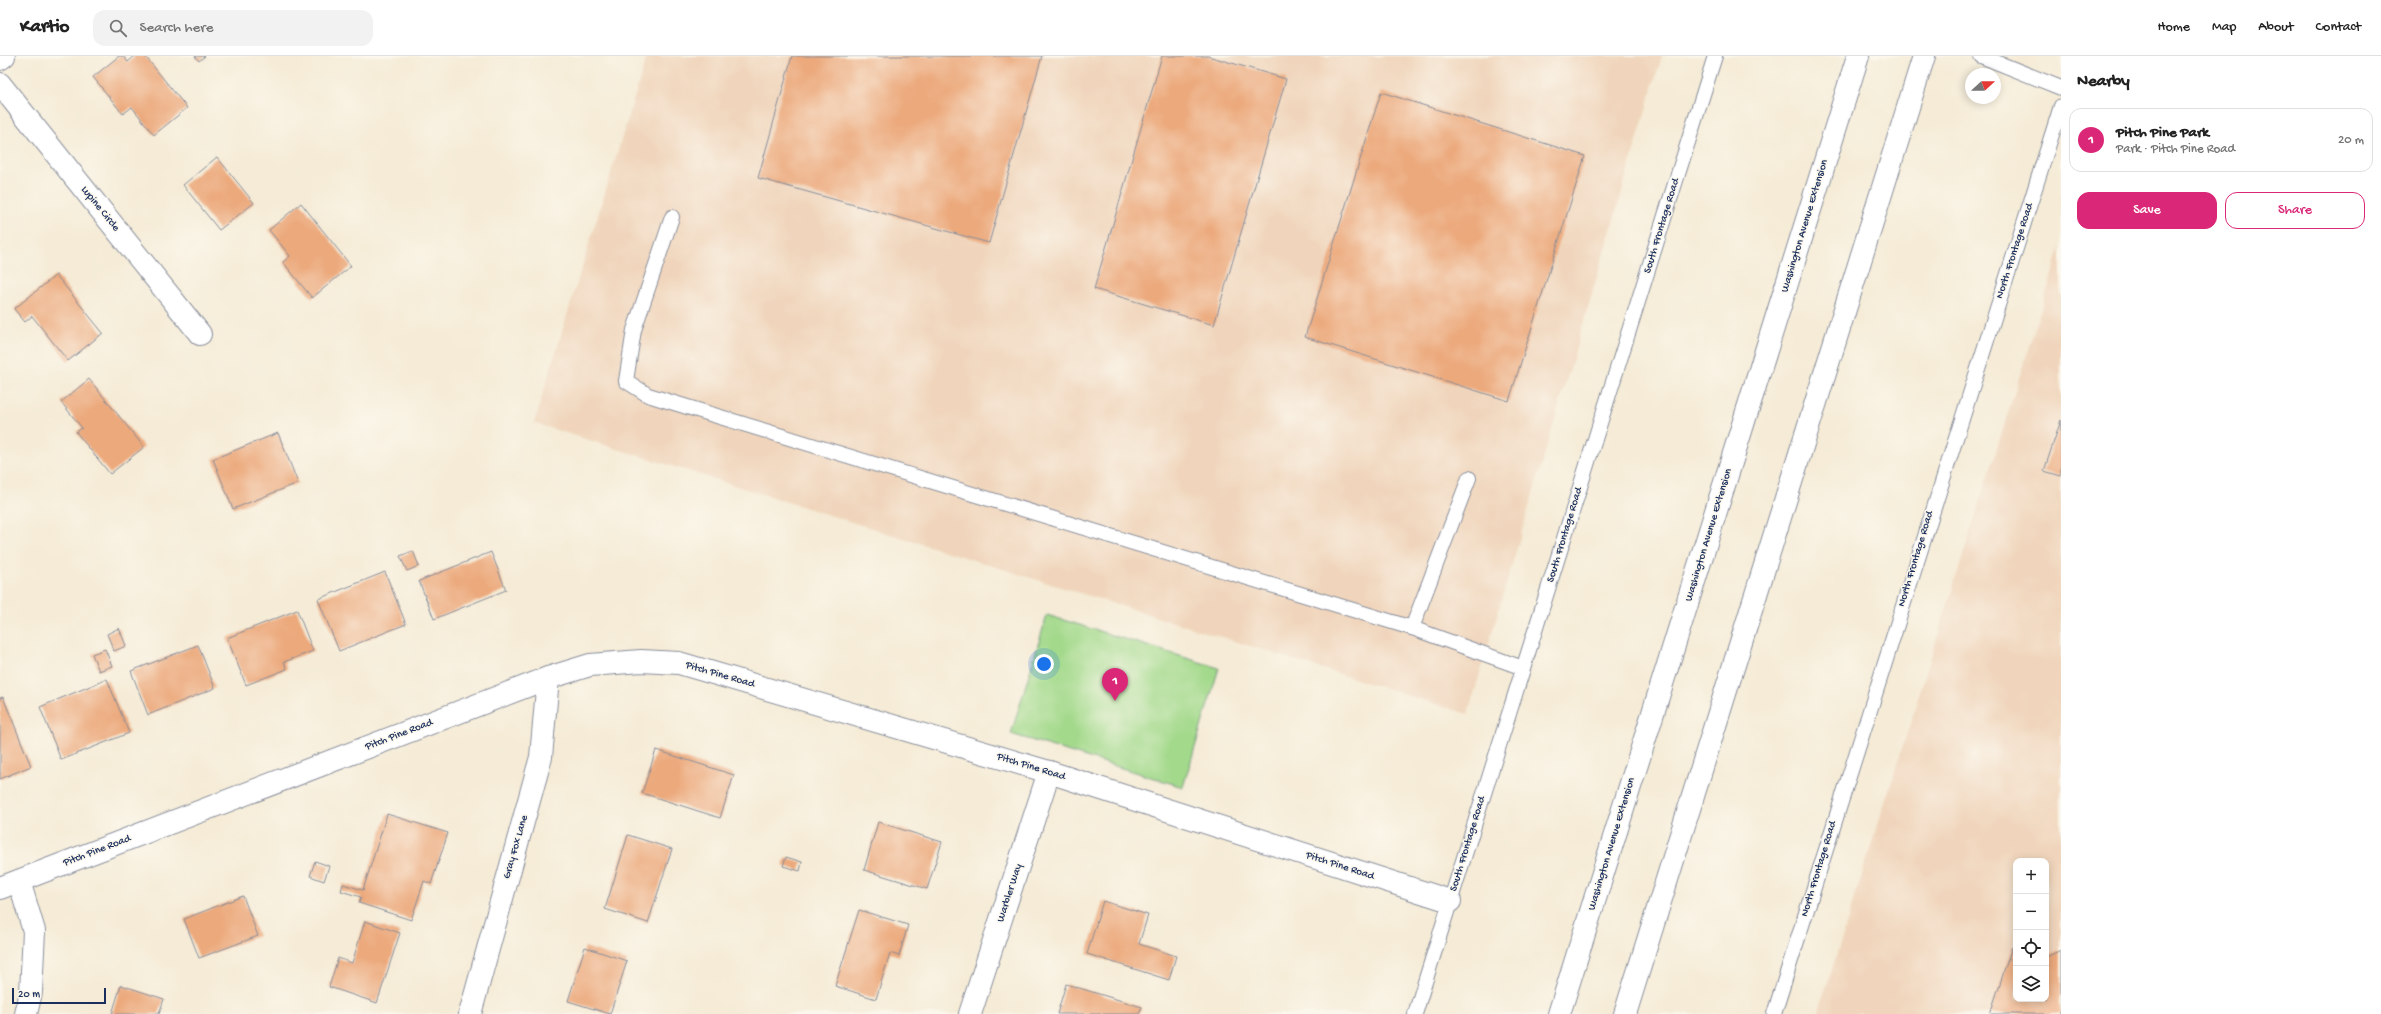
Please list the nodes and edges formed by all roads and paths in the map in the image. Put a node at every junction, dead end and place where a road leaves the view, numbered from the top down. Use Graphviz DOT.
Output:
graph roads {
  1 [pos="4,56"];
  2 [pos="1715,56"];
  3 [pos="1858,56"];
  4 [pos="1924,56"];
  5 [pos="1981,56"];
  6 [pos="0,59"];
  7 [pos="0,84"];
  8 [pos="2061,88"];
  9 [pos="2061,106"];
  10 [pos="672,217"];
  11 [pos="200,334"];
  12 [pos="1469,478"];
  13 [pos="1412,628"];
  14 [pos="1523,668"];
  15 [pos="548,678"];
  16 [pos="1049,772"];
  17 [pos="9,885"];
  18 [pos="1450,902"];
  19 [pos="26,1014"];
  20 [pos="470,1014"];
  21 [pos="970,1014"];
  22 [pos="1415,1014"];
  23 [pos="1559,1014"];
  24 [pos="1625,1014"];
  25 [pos="1774,1014"];
  1 -- 6 [label="street"];
  2 -- 14 [label="lane, South Frontage Road"];
  3 -- 23 [label="street, Washington Avenue Extension"];
  4 -- 24 [label="street"];
  5 -- 8 [label="lane"];
  7 -- 11 [label="street, Lupine Circle"];
  9 -- 25 [label="lane, North Frontage Road"];
  10 -- 13 [label="lane"];
  12 -- 13 [label="lane"];
  13 -- 14 [label="lane"];
  14 -- 18 [label="lane, South Frontage Road"];
  15 -- 16 [label="street, Pitch Pine Road"];
  15 -- 17 [label="street, Pitch Pine Road"];
  15 -- 20 [label="street, Gray Fox Lane"];
  16 -- 18 [label="street, Pitch Pine Road"];
  16 -- 21 [label="street, Warbler Way"];
  17 -- 19 [label="street"];
  18 -- 22 [label="lane, South Frontage Road"];
}
